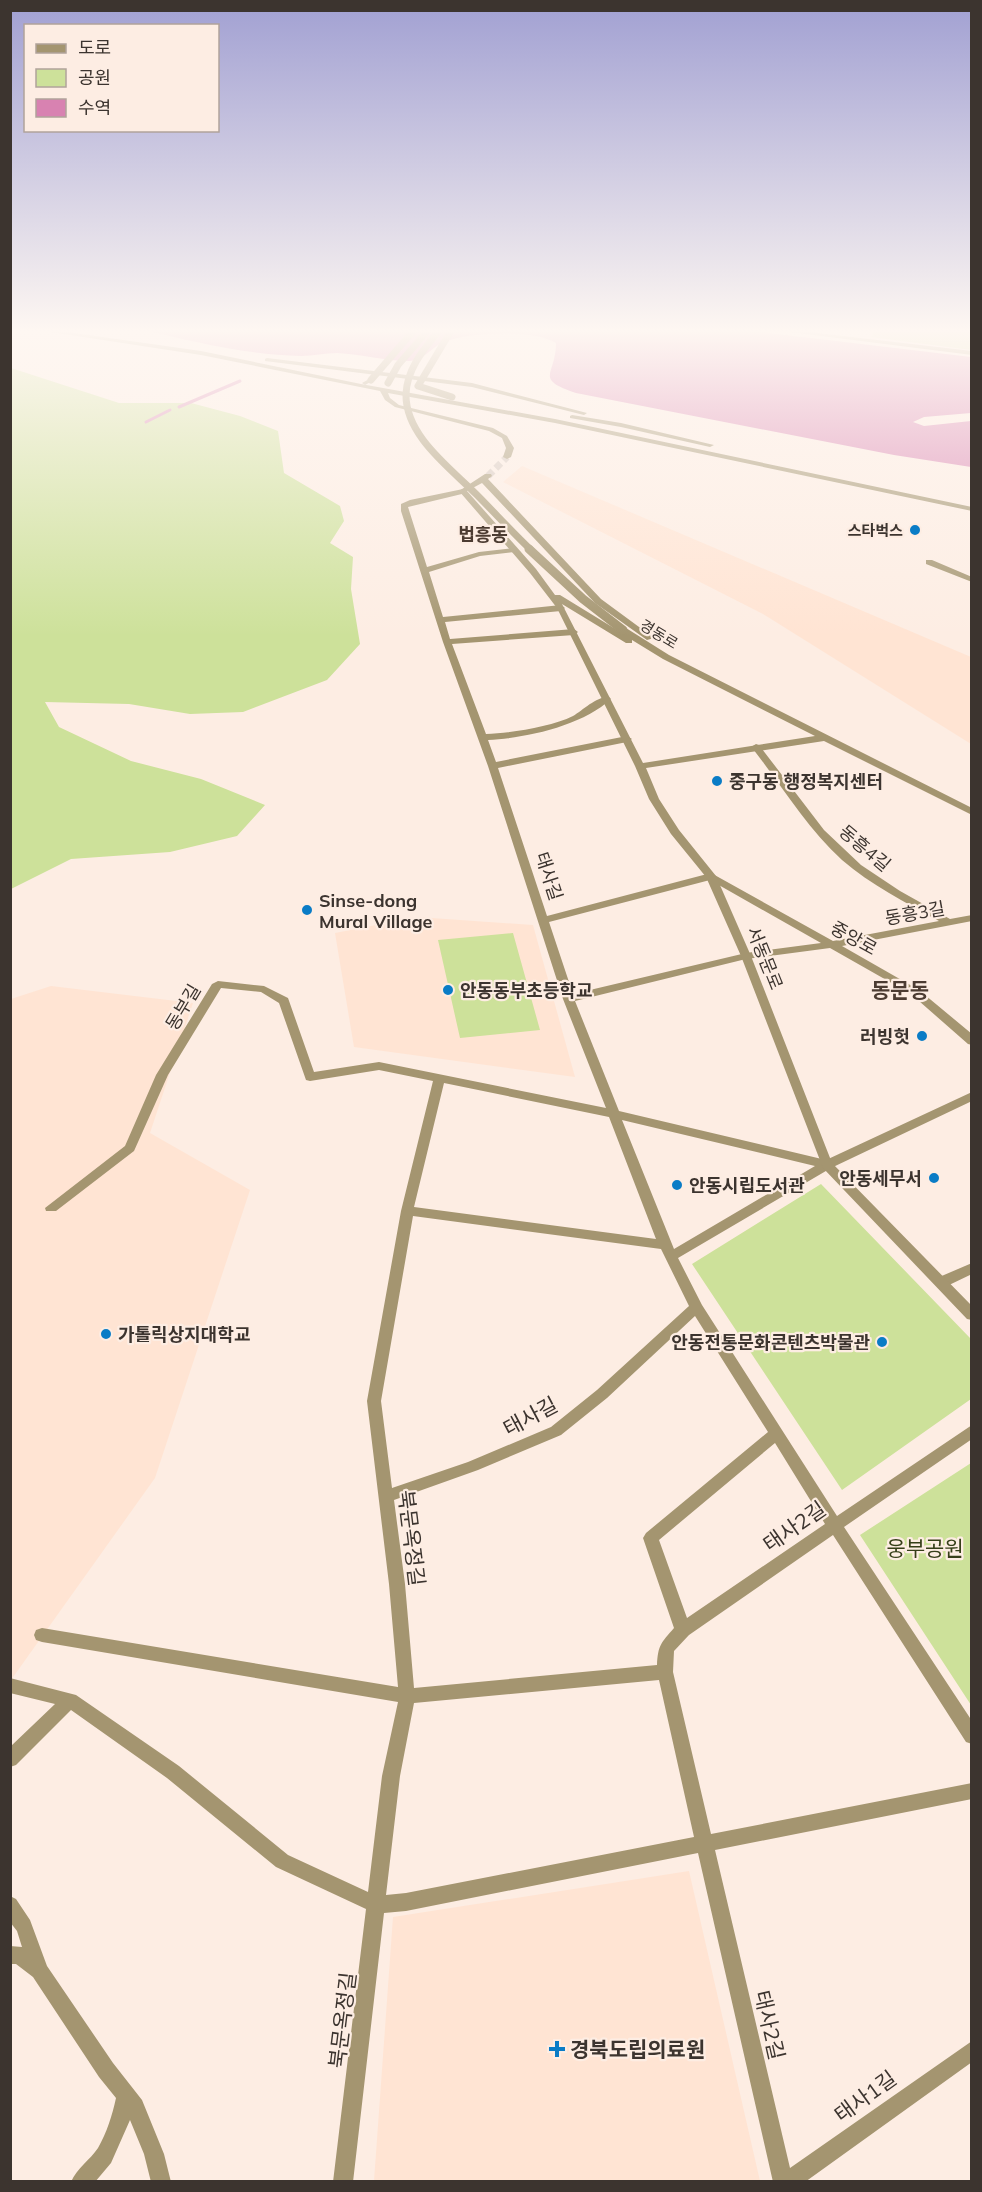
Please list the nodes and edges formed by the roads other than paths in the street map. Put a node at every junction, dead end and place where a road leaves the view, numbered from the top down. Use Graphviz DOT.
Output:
graph roads {
  1 [pos="419,431"];
  2 [pos="495,431"];
  3 [pos="604,431"];
  4 [pos="650,431"];
  5 [pos="507,457"];
  6 [pos="463,491"];
  7 [pos="972,502"];
  8 [pos="972,509"];
  9 [pos="514,550"];
  10 [pos="929,562"];
  11 [pos="424,571"];
  12 [pos="972,580"];
  13 [pos="551,593"];
  14 [pos="561,608"];
  15 [pos="440,620"];
  16 [pos="574,632"];
  17 [pos="447,642"];
  18 [pos="670,655"];
  19 [pos="606,699"];
  20 [pos="828,735"];
  21 [pos="483,737"];
  22 [pos="627,739"];
  23 [pos="756,747"];
  24 [pos="493,766"];
  25 [pos="640,766"];
  26 [pos="972,802"];
  27 [pos="972,812"];
  28 [pos="711,876"];
  29 [pos="972,918"];
  30 [pos="543,920"];
  31 [pos="950,923"];
  32 [pos="829,945"];
  33 [pos="746,956"];
  34 [pos="569,999"];
  35 [pos="972,1041"];
  36 [pos="439,1079"];
  37 [pos="972,1096"];
  38 [pos="613,1114"];
  39 [pos="827,1165"];
  40 [pos="51,1208"];
  41 [pos="407,1211"];
  42 [pos="668,1251"];
  43 [pos="972,1268"];
  44 [pos="942,1282"];
  45 [pos="696,1307"];
  46 [pos="972,1315"];
  47 [pos="972,1431"];
  48 [pos="777,1434"];
  49 [pos="385,1497"];
  50 [pos="835,1526"];
  51 [pos="683,1630"];
  52 [pos="42,1635"];
  53 [pos="665,1672"];
  54 [pos="10,1685"];
  55 [pos="407,1696"];
  56 [pos="70,1700"];
  57 [pos="972,1736"];
  58 [pos="10,1760"];
  59 [pos="972,1791"];
  60 [pos="704,1843"];
  61 [pos="10,1905"];
  62 [pos="377,1905"];
  63 [pos="10,1955"];
  64 [pos="40,1971"];
  65 [pos="972,2050"];
  66 [pos="126,2096"];
  67 [pos="81,2181"];
  68 [pos="161,2181"];
  69 [pos="343,2181"];
  70 [pos="785,2181"];
  1 -- 18 [label="street, 경동로, bridge"];
  2 -- 5 [label="street"];
  3 -- 8 [label="street"];
  4 -- 7 [label="street"];
  6 -- 9 [label="street"];
  6 -- 11 [label="street, 태사길"];
  6 -- 18 [label="street"];
  9 -- 11 [label="street"];
  9 -- 13 [label="street"];
  10 -- 12 [label="street"];
  11 -- 15 [label="street, 태사길"];
  13 -- 14 [label="street, 서동문로"];
  13 -- 18 [label="street"];
  14 -- 15 [label="street"];
  14 -- 16 [label="street, 서동문로"];
  15 -- 17 [label="street, 태사길"];
  16 -- 17 [label="street"];
  16 -- 19 [label="street, 서동문로"];
  17 -- 21 [label="street, 태사길"];
  18 -- 20 [label="street, 경동로"];
  19 -- 21 [label="street"];
  19 -- 22 [label="street, 서동문로"];
  20 -- 23 [label="street"];
  20 -- 26 [label="street, 경동로"];
  20 -- 27 [label="street, 경동로"];
  21 -- 24 [label="street, 태사길"];
  22 -- 24 [label="street"];
  22 -- 25 [label="street, 서동문로"];
  23 -- 25 [label="street"];
  23 -- 31 [label="street, 동흥4길"];
  24 -- 30 [label="street, 태사길"];
  25 -- 28 [label="street, 서동문로"];
  28 -- 30 [label="street"];
  28 -- 32 [label="street, 중앙로"];
  28 -- 33 [label="street, 서동문로"];
  29 -- 31 [label="street, 동흥3길"];
  30 -- 34 [label="street, 태사길"];
  31 -- 32 [label="street, 동흥3길"];
  32 -- 33 [label="street, 동흥3길"];
  32 -- 35 [label="street, 중앙로"];
  33 -- 34 [label="street"];
  33 -- 39 [label="street, 서동문로"];
  34 -- 38 [label="street, 태사길"];
  36 -- 38 [label="street"];
  36 -- 40 [label="street, 동부길"];
  36 -- 41 [label="street, 북문옥정길"];
  37 -- 39 [label="street"];
  38 -- 39 [label="street"];
  38 -- 42 [label="street, 태사길"];
  39 -- 42 [label="street"];
  39 -- 44 [label="street, 서동문로"];
  41 -- 42 [label="street"];
  41 -- 49 [label="street, 북문옥정길"];
  42 -- 45 [label="street, 태사길"];
  43 -- 44 [label="street"];
  44 -- 46 [label="street, 서동문로"];
  45 -- 48 [label="street, 태사길"];
  45 -- 49 [label="street, 태사길"];
  47 -- 50 [label="street, 태사2길"];
  48 -- 50 [label="street, 태사길"];
  48 -- 51 [label="street"];
  49 -- 55 [label="street, 북문옥정길"];
  50 -- 51 [label="street, 태사2길"];
  50 -- 57 [label="street, 태사길"];
  51 -- 53 [label="street, 태사2길"];
  52 -- 55 [label="street"];
  53 -- 55 [label="street"];
  53 -- 60 [label="street, 태사2길"];
  54 -- 56 [label="street"];
  55 -- 62 [label="street, 북문옥정길"];
  56 -- 58 [label="street"];
  56 -- 62 [label="street"];
  59 -- 60 [label="street"];
  60 -- 62 [label="street"];
  60 -- 70 [label="street, 태사2길"];
  61 -- 64 [label="street"];
  62 -- 69 [label="street, 북문옥정길"];
  63 -- 64 [label="street"];
  64 -- 66 [label="street"];
  65 -- 70 [label="street, 태사1길"];
  66 -- 67 [label="street"];
  66 -- 68 [label="street"];
}
